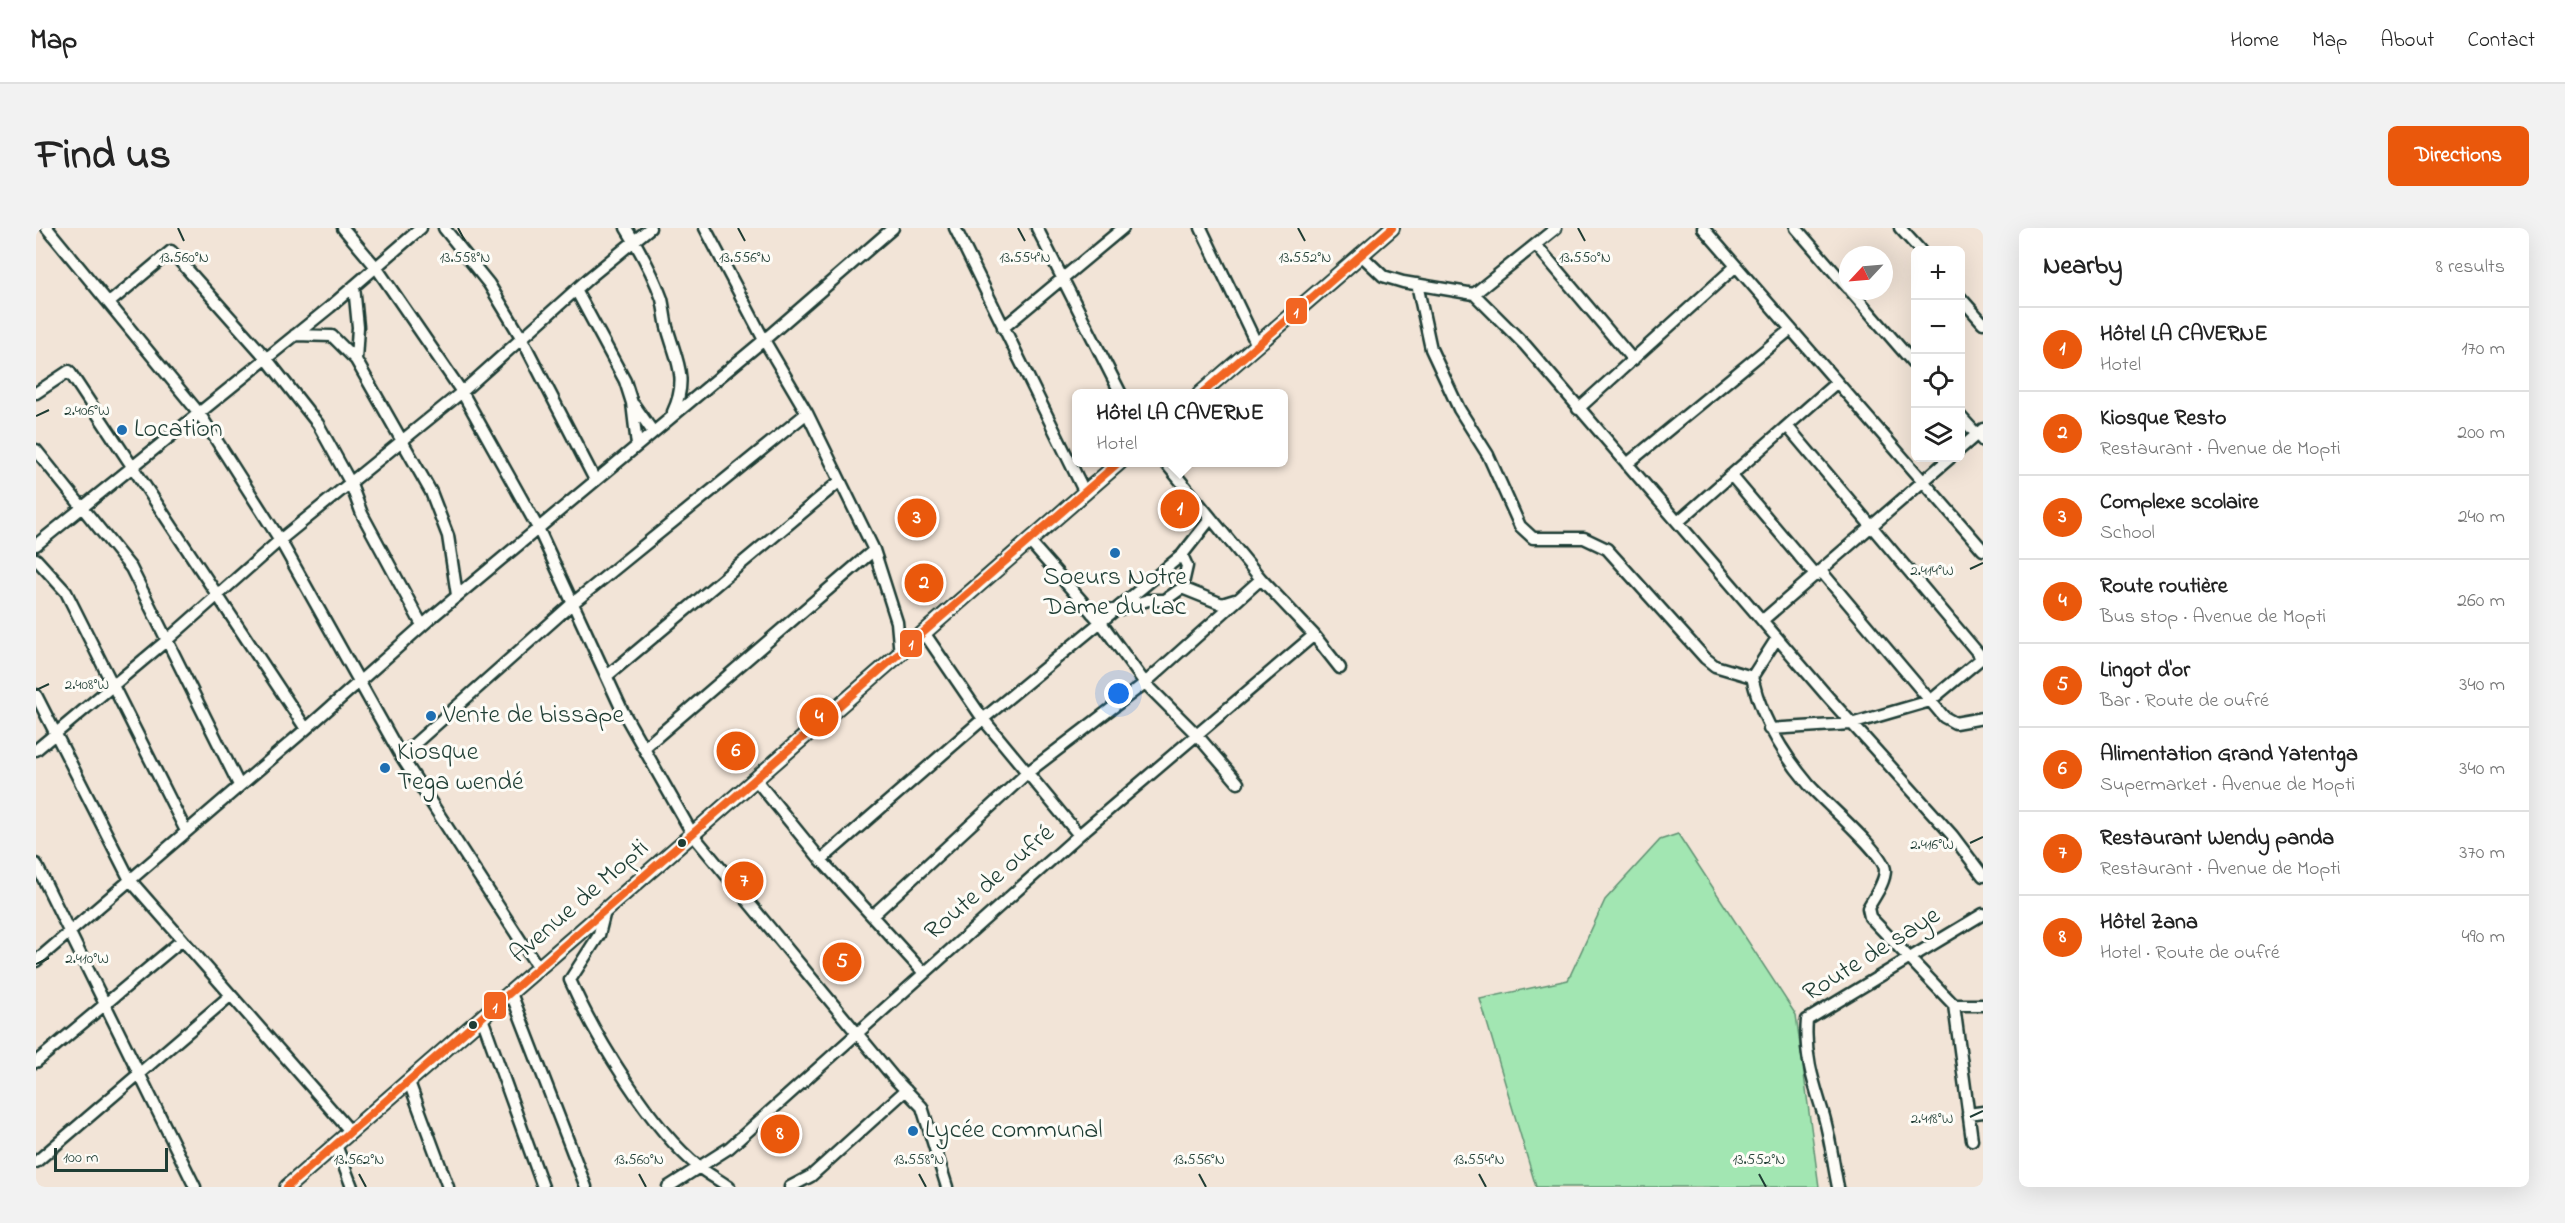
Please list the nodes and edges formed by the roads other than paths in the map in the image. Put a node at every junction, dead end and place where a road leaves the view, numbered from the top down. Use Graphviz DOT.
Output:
graph roads {
  1 [pos="47,228"];
  2 [pos="343,228"];
  3 [pos="421,228"];
  4 [pos="444,228"];
  5 [pos="626,228"];
  6 [pos="650,228"];
  7 [pos="705,228"];
  8 [pos="893,228"];
  9 [pos="955,228"];
  10 [pos="1037,228"];
  11 [pos="1123,228"];
  12 [pos="1201,228"];
  13 [pos="1392,228"];
  14 [pos="1556,228"];
  15 [pos="1702,228"];
  16 [pos="1796,228"];
  17 [pos="1900,228"];
  18 [pos="1378,233"];
  19 [pos="634,241"];
  20 [pos="1536,245"];
  21 [pos="1916,246"];
  22 [pos="1360,254"];
  23 [pos="1736,266"];
  24 [pos="376,267"];
  25 [pos="1839,278"];
  26 [pos="1062,279"];
  27 [pos="1417,284"];
  28 [pos="354,286"];
  29 [pos="576,290"];
  30 [pos="1474,294"];
  31 [pos="1858,300"];
  32 [pos="1963,300"];
  33 [pos="109,303"];
  34 [pos="1983,323"];
  35 [pos="1004,328"];
  36 [pos="1791,328"];
  37 [pos="295,335"];
  38 [pos="521,337"];
  39 [pos="764,340"];
  40 [pos="1257,345"];
  41 [pos="266,358"];
  42 [pos="356,360"];
  43 [pos="1633,360"];
  44 [pos="1911,360"];
  45 [pos="1837,382"];
  46 [pos="1120,389"];
  47 [pos="1205,389"];
  48 [pos="462,392"];
  49 [pos="36,393"];
  50 [pos="632,403"];
  51 [pos="1578,409"];
  52 [pos="199,413"];
  53 [pos="807,413"];
  54 [pos="671,417"];
  55 [pos="1965,421"];
  56 [pos="1787,426"];
  57 [pos="653,432"];
  58 [pos="1981,435"];
  59 [pos="402,440"];
  60 [pos="637,445"];
  61 [pos="1965,446"];
  62 [pos="36,450"];
  63 [pos="1945,462"];
  64 [pos="1627,464"];
  65 [pos="133,467"];
  66 [pos="1072,467"];
  67 [pos="1072,467"];
  68 [pos="1114,467"];
  69 [pos="1169,467"];
  70 [pos="1731,475"];
  71 [pos="595,480"];
  72 [pos="1924,480"];
  73 [pos="840,481"];
  74 [pos="350,482"];
  75 [pos="1085,493"];
  76 [pos="82,506"];
  77 [pos="1211,518"];
  78 [pos="1678,522"];
  79 [pos="1873,527"];
  80 [pos="538,528"];
  81 [pos="280,540"];
  82 [pos="1029,541"];
  83 [pos="36,545"];
  84 [pos="874,549"];
  85 [pos="1983,550"];
  86 [pos="1182,555"];
  87 [pos="36,559"];
  88 [pos="1818,573"];
  89 [pos="1261,579"];
  90 [pos="1182,588"];
  91 [pos="457,595"];
  92 [pos="218,596"];
  93 [pos="1240,598"];
  94 [pos="573,603"];
  95 [pos="1120,609"];
  96 [pos="1092,613"];
  97 [pos="1763,620"];
  98 [pos="1102,624"];
  99 [pos="422,625"];
  100 [pos="925,634"];
  101 [pos="1314,635"];
  102 [pos="1778,638"];
  103 [pos="166,641"];
  104 [pos="900,655"];
  105 [pos="1983,658"];
  106 [pos="1340,668"];
  107 [pos="606,676"];
  108 [pos="1752,677"];
  109 [pos="360,679"];
  110 [pos="1145,683"];
  111 [pos="111,685"];
  112 [pos="36,695"];
  113 [pos="1930,701"];
  114 [pos="983,718"];
  115 [pos="1983,718"];
  116 [pos="1851,724"];
  117 [pos="306,729"];
  118 [pos="1769,729"];
  119 [pos="56,733"];
  120 [pos="1197,735"];
  121 [pos="644,748"];
  122 [pos="36,750"];
  123 [pos="401,756"];
  124 [pos="1027,773"];
  125 [pos="756,780"];
  126 [pos="1238,783"];
  127 [pos="239,785"];
  128 [pos="186,831"];
  129 [pos="1079,835"];
  130 [pos="693,836"];
  131 [pos="821,860"];
  132 [pos="36,864"];
  133 [pos="1983,876"];
  134 [pos="130,880"];
  135 [pos="605,911"];
  136 [pos="1983,914"];
  137 [pos="872,916"];
  138 [pos="69,933"];
  139 [pos="182,940"];
  140 [pos="1908,959"];
  141 [pos="36,961"];
  142 [pos="539,969"];
  143 [pos="923,972"];
  144 [pos="511,993"];
  145 [pos="231,995"];
  146 [pos="106,1005"];
  147 [pos="1954,1005"];
  148 [pos="1983,1005"];
  149 [pos="482,1018"];
  150 [pos="857,1033"];
  151 [pos="36,1062"];
  152 [pos="140,1073"];
  153 [pos="409,1082"];
  154 [pos="906,1090"];
  155 [pos="1983,1112"];
  156 [pos="1968,1114"];
  157 [pos="351,1132"];
  158 [pos="1972,1140"];
  159 [pos="336,1145"];
  160 [pos="36,1161"];
  161 [pos="698,1166"];
  162 [pos="195,1187"];
  163 [pos="287,1187"];
  164 [pos="352,1187"];
  165 [pos="448,1187"];
  166 [pos="543,1187"];
  167 [pos="586,1187"];
  168 [pos="668,1187"];
  169 [pos="729,1187"];
  170 [pos="790,1187"];
  171 [pos="948,1187"];
  172 [pos="1838,1187"];
  1 -- 33 [label="street"];
  2 -- 24 [label="street"];
  3 -- 24 [label="street"];
  4 -- 38 [label="street"];
  5 -- 19 [label="street"];
  6 -- 19 [label="street"];
  7 -- 39 [label="street"];
  8 -- 39 [label="street"];
  9 -- 35 [label="street"];
  10 -- 26 [label="street"];
  11 -- 26 [label="street"];
  12 -- 40 [label="street"];
  13 -- 18 [label="main road"];
  14 -- 20 [label="street"];
  15 -- 23 [label="street"];
  16 -- 25 [label="street"];
  17 -- 21 [label="street"];
  18 -- 22 [label="main road"];
  19 -- 29 [label="street"];
  19 -- 54 [label="street"];
  20 -- 30 [label="street"];
  20 -- 43 [label="street"];
  22 -- 27 [label="street"];
  22 -- 40 [label="main road"];
  23 -- 36 [label="street"];
  23 -- 43 [label="street"];
  24 -- 28 [label="street"];
  24 -- 48 [label="street"];
  26 -- 35 [label="street"];
  26 -- 46 [label="street"];
  27 -- 30 [label="street"];
  27 -- 108 [label="street"];
  28 -- 37 [label="street"];
  28 -- 42 [label="street"];
  29 -- 38 [label="street"];
  29 -- 50 [label="street"];
  30 -- 51 [label="street"];
  31 -- 44 [label="street"];
  32 -- 34 [label="street"];
  33 -- 41 [label="street"];
  33 -- 52 [label="street"];
  35 -- 67 [label="street"];
  36 -- 45 [label="street"];
  36 -- 64 [label="street"];
  37 -- 41 [label="street"];
  37 -- 42 [label="street"];
  38 -- 48 [label="street"];
  38 -- 71 [label="street"];
  39 -- 53 [label="street"];
  39 -- 54 [label="street"];
  40 -- 47 [label="main road"];
  41 -- 52 [label="street"];
  41 -- 74 [label="street"];
  42 -- 59 [label="street"];
  43 -- 51 [label="street"];
  45 -- 56 [label="street"];
  45 -- 72 [label="street"];
  48 -- 59 [label="street"];
  48 -- 80 [label="street"];
  49 -- 65 [label="street"];
  50 -- 57 [label="street"];
  50 -- 60 [label="street"];
  51 -- 64 [label="street"];
  52 -- 65 [label="street"];
  52 -- 81 [label="street"];
  53 -- 73 [label="street"];
  53 -- 94 [label="street"];
  54 -- 57 [label="street"];
  55 -- 58 [label="street"];
  56 -- 70 [label="street"];
  56 -- 79 [label="street"];
  57 -- 60 [label="street"];
  58 -- 61 [label="street"];
  59 -- 74 [label="street"];
  59 -- 91 [label="street"];
  60 -- 71 [label="street"];
  62 -- 76 [label="street"];
  63 -- 72 [label="street"];
  64 -- 78 [label="street"];
  65 -- 76 [label="street"];
  65 -- 92 [label="street"];
  66 -- 75 [label="street"];
  68 -- 75 [label="main road, Avenue de Mopti"];
  69 -- 77 [label="street"];
  70 -- 78 [label="street"];
  70 -- 88 [label="street"];
  71 -- 80 [label="street"];
  72 -- 79 [label="street"];
  72 -- 85 [label="street"];
  73 -- 84 [label="street"];
  73 -- 107 [label="street"];
  74 -- 81 [label="street"];
  74 -- 99 [label="street"];
  75 -- 82 [label="main road, Avenue de Mopti"];
  76 -- 83 [label="street"];
  76 -- 103 [label="street"];
  77 -- 86 [label="street"];
  77 -- 89 [label="street"];
  78 -- 97 [label="street"];
  79 -- 88 [label="street"];
  79 -- 105 [label="street"];
  80 -- 91 [label="street"];
  80 -- 94 [label="street"];
  81 -- 92 [label="street"];
  81 -- 109 [label="street"];
  82 -- 96 [label="street"];
  82 -- 100 [label="main road, Avenue de Mopti"];
  84 -- 104 [label="street"];
  84 -- 121 [label="street"];
  86 -- 90 [label="street"];
  86 -- 95 [label="street"];
  87 -- 111 [label="street"];
  88 -- 97 [label="street"];
  88 -- 113 [label="street"];
  89 -- 93 [label="street"];
  89 -- 101 [label="street"];
  90 -- 93 [label="street"];
  90 -- 95 [label="street"];
  91 -- 99 [label="street"];
  92 -- 103 [label="street"];
  92 -- 117 [label="street"];
  93 -- 110 [label="street"];
  94 -- 107 [label="street"];
  94 -- 123 [label="street"];
  95 -- 96 [label="street"];
  95 -- 98 [label="street"];
  96 -- 98 [label="street"];
  97 -- 102 [label="street"];
  98 -- 110 [label="street"];
  98 -- 114 [label="street"];
  99 -- 109 [label="street"];
  100 -- 104 [label="main road, Avenue de Mopti"];
  100 -- 114 [label="street"];
  101 -- 106 [label="street"];
  101 -- 120 [label="street, Route de oufré"];
  102 -- 108 [label="street"];
  102 -- 116 [label="street"];
  103 -- 111 [label="street"];
  103 -- 127 [label="street"];
  104 -- 125 [label="main road, Avenue de Mopti"];
  105 -- 113 [label="street"];
  107 -- 121 [label="street"];
  108 -- 118 [label="street"];
  109 -- 117 [label="street"];
  109 -- 123 [label="street"];
  110 -- 120 [label="street"];
  110 -- 124 [label="street"];
  111 -- 119 [label="street"];
  111 -- 128 [label="street"];
  112 -- 119 [label="street"];
  113 -- 115 [label="street"];
  113 -- 116 [label="street"];
  114 -- 124 [label="street"];
  114 -- 131 [label="street"];
  116 -- 118 [label="street"];
  116 -- 133 [label="street"];
  117 -- 127 [label="street"];
  118 -- 140 [label="street"];
  119 -- 122 [label="street"];
  119 -- 134 [label="street"];
  120 -- 126 [label="street"];
  120 -- 129 [label="street, Route de oufré"];
  121 -- 130 [label="street"];
  123 -- 142 [label="street"];
  124 -- 129 [label="street"];
  124 -- 137 [label="street"];
  125 -- 130 [label="main road, Avenue de Mopti"];
  125 -- 131 [label="street"];
  127 -- 128 [label="street"];
  128 -- 134 [label="street"];
  129 -- 143 [label="street, Route de oufré"];
  130 -- 135 [label="main road, Avenue de Mopti"];
  130 -- 150 [label="street"];
  131 -- 137 [label="street"];
  132 -- 138 [label="street"];
  134 -- 138 [label="street"];
  134 -- 139 [label="street"];
  135 -- 142 [label="main road, Avenue de Mopti"];
  135 -- 161 [label="street"];
  136 -- 140 [label="street, Route de saye"];
  137 -- 143 [label="street"];
  138 -- 141 [label="street"];
  138 -- 146 [label="street"];
  139 -- 145 [label="street"];
  139 -- 146 [label="street"];
  140 -- 147 [label="street"];
  140 -- 172 [label="street, Route de saye"];
  142 -- 144 [label="main road, Avenue de Mopti"];
  143 -- 150 [label="street, Route de oufré"];
  144 -- 149 [label="main road, Avenue de Mopti"];
  144 -- 167 [label="street"];
  145 -- 152 [label="street"];
  145 -- 157 [label="street"];
  146 -- 151 [label="street"];
  146 -- 152 [label="street"];
  147 -- 148 [label="street"];
  147 -- 156 [label="street"];
  149 -- 153 [label="main road, Avenue de Mopti"];
  149 -- 166 [label="street"];
  150 -- 154 [label="street"];
  150 -- 161 [label="street, Route de oufré"];
  152 -- 160 [label="street"];
  152 -- 162 [label="street"];
  153 -- 157 [label="main road, Avenue de Mopti"];
  153 -- 165 [label="street"];
  154 -- 170 [label="street"];
  154 -- 171 [label="street"];
  155 -- 156 [label="street"];
  156 -- 158 [label="street"];
  157 -- 159 [label="main road, Avenue de Mopti"];
  159 -- 163 [label="main road, Avenue de Mopti"];
  159 -- 164 [label="street"];
  161 -- 168 [label="street, Route de oufré"];
  161 -- 169 [label="street"];
}
